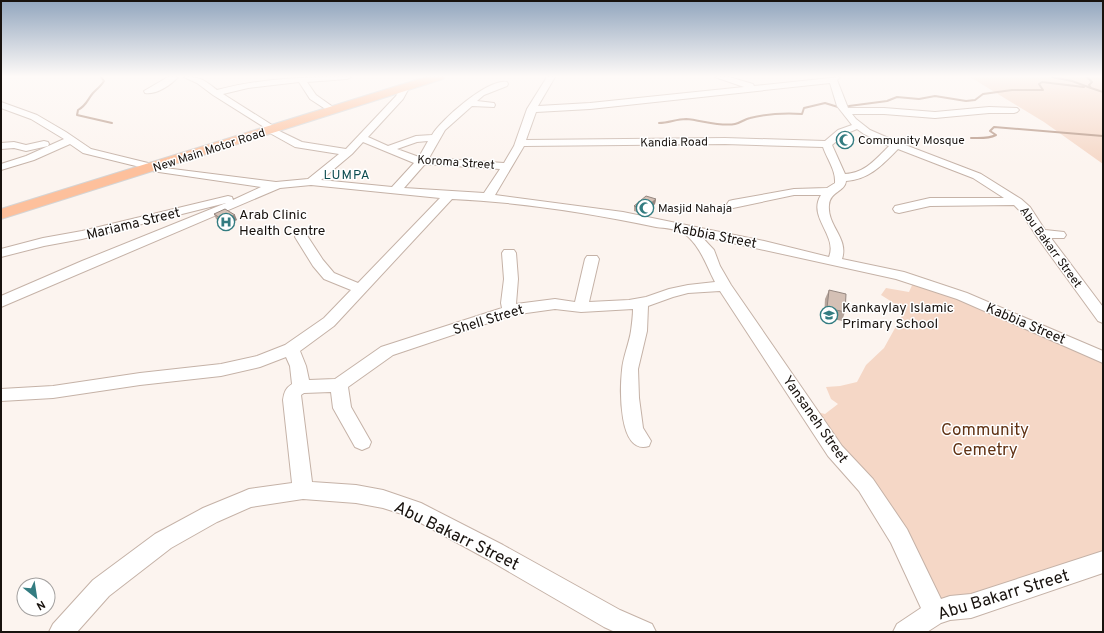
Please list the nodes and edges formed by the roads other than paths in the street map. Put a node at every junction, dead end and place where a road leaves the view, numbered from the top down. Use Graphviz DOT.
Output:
graph roads {
  1 [pos="237,107"];
  2 [pos="335,107"];
  3 [pos="342,107"];
  4 [pos="391,107"];
  5 [pos="465,107"];
  6 [pos="580,107"];
  7 [pos="842,107"];
  8 [pos="4,108"];
  9 [pos="330,108"];
  10 [pos="532,109"];
  11 [pos="1014,110"];
  12 [pos="846,111"];
  13 [pos="859,126"];
  14 [pos="270,128"];
  15 [pos="69,138"];
  16 [pos="361,138"];
  17 [pos="436,138"];
  18 [pos="521,143"];
  19 [pos="827,144"];
  20 [pos="896,145"];
  21 [pos="1,146"];
  22 [pos="389,149"];
  23 [pos="348,152"];
  24 [pos="422,161"];
  25 [pos="507,166"];
  26 [pos="1,167"];
  27 [pos="148,167"];
  28 [pos="841,178"];
  29 [pos="311,182"];
  30 [pos="278,185"];
  31 [pos="265,190"];
  32 [pos="395,191"];
  33 [pos="829,192"];
  34 [pos="448,196"];
  35 [pos="488,197"];
  36 [pos="1017,201"];
  37 [pos="733,204"];
  38 [pos="1,209"];
  39 [pos="899,210"];
  40 [pos="1,214"];
  41 [pos="689,230"];
  42 [pos="1041,234"];
  43 [pos="1060,236"];
  44 [pos="301,237"];
  45 [pos="1,253"];
  46 [pos="509,253"];
  47 [pos="592,259"];
  48 [pos="834,262"];
  49 [pos="724,286"];
  50 [pos="361,289"];
  51 [pos="1,302"];
  52 [pos="641,302"];
  53 [pos="581,306"];
  54 [pos="510,310"];
  55 [pos="1103,318"];
  56 [pos="291,350"];
  57 [pos="1103,358"];
  58 [pos="339,385"];
  59 [pos="302,386"];
  60 [pos="1,395"];
  61 [pos="642,441"];
  62 [pos="362,442"];
  63 [pos="303,490"];
  64 [pos="1103,562"];
  65 [pos="935,614"];
  66 [pos="61,632"];
  67 [pos="644,632"];
  68 [pos="905,632"];
  1 -- 14 [label="street"];
  2 -- 9 [label="highway, New Main Motor Road"];
  3 -- 14 [label="highway, New Main Motor Road"];
  4 -- 16 [label="street"];
  5 -- 17 [label="street"];
  6 -- 10 [label="street"];
  7 -- 12 [label="street, Abu Bakarr Street"];
  8 -- 15 [label="street"];
  9 -- 14 [label="highway, New Main Motor Road"];
  10 -- 18 [label="street"];
  11 -- 12 [label="street"];
  12 -- 13 [label="street, Abu Bakarr Street"];
  13 -- 19 [label="street"];
  13 -- 20 [label="street, Abu Bakarr Street"];
  14 -- 23 [label="street"];
  14 -- 27 [label="highway, New Main Motor Road"];
  15 -- 21 [label="street"];
  15 -- 26 [label="street"];
  15 -- 27 [label="street"];
  16 -- 22 [label="street, Koroma Street"];
  16 -- 23 [label="street"];
  17 -- 22 [label="street"];
  17 -- 24 [label="street"];
  18 -- 19 [label="street, Kandia Road"];
  18 -- 25 [label="street"];
  19 -- 28 [label="street"];
  20 -- 28 [label="street"];
  20 -- 36 [label="street, Abu Bakarr Street"];
  22 -- 24 [label="street, Koroma Street"];
  23 -- 29 [label="street"];
  24 -- 25 [label="street, Koroma Street"];
  24 -- 32 [label="street"];
  25 -- 35 [label="street"];
  27 -- 30 [label="street"];
  27 -- 38 [label="highway, New Main Motor Road"];
  27 -- 40 [label="highway, New Main Motor Road"];
  28 -- 33 [label="street"];
  29 -- 30 [label="street"];
  29 -- 32 [label="street, Kabbia Street"];
  30 -- 31 [label="street"];
  31 -- 45 [label="street, Mariama Street"];
  31 -- 51 [label="street"];
  32 -- 34 [label="street, Kabbia Street"];
  33 -- 37 [label="street"];
  33 -- 48 [label="street"];
  34 -- 35 [label="street, Kabbia Street"];
  34 -- 50 [label="street"];
  35 -- 41 [label="street, Kabbia Street"];
  36 -- 39 [label="street"];
  36 -- 42 [label="street, Abu Bakarr Street"];
  41 -- 48 [label="street, Kabbia Street"];
  41 -- 49 [label="street, Yansaneh Street"];
  42 -- 43 [label="street"];
  42 -- 55 [label="street, Abu Bakarr Street"];
  44 -- 50 [label="street"];
  46 -- 54 [label="street"];
  47 -- 53 [label="street"];
  48 -- 57 [label="street, Kabbia Street"];
  49 -- 52 [label="street, Shell Street"];
  49 -- 65 [label="street, Yansaneh Street"];
  50 -- 56 [label="street"];
  52 -- 53 [label="street, Shell Street"];
  52 -- 61 [label="street"];
  53 -- 54 [label="street, Shell Street"];
  54 -- 58 [label="street, Shell Street"];
  56 -- 59 [label="street"];
  56 -- 60 [label="street"];
  58 -- 59 [label="street"];
  58 -- 62 [label="street"];
  59 -- 63 [label="street"];
  63 -- 66 [label="street, Abu Bakarr Street"];
  63 -- 67 [label="street, Abu Bakarr Street"];
  64 -- 65 [label="street, Abu Bakarr Street"];
  65 -- 68 [label="street, Abu Bakarr Street"];
}
